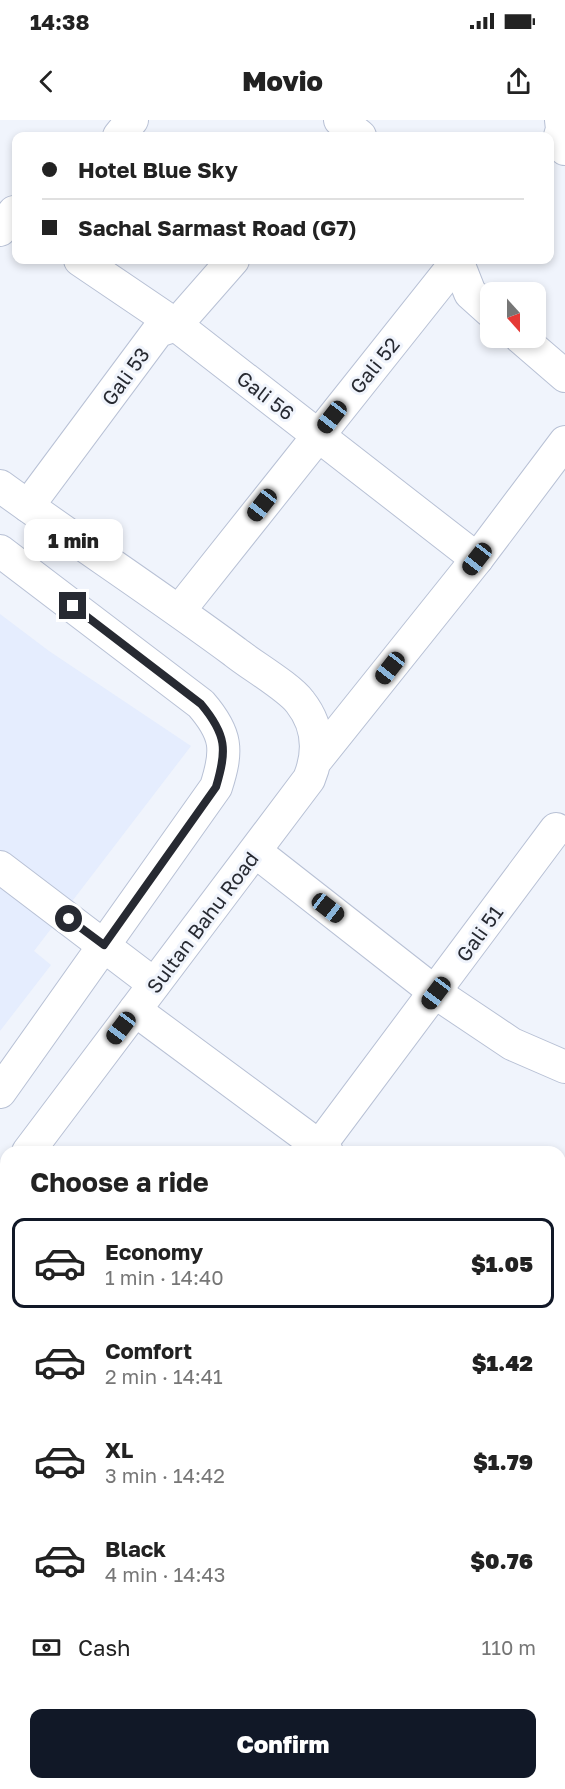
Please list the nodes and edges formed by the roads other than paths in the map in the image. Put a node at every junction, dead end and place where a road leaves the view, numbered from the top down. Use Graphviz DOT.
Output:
graph roads {
  1 [pos="132,120"];
  2 [pos="340,120"];
  3 [pos="122,132"];
  4 [pos="355,132"];
  5 [pos="86,264"];
  6 [pos="229,264"];
  7 [pos="455,264"];
  8 [pos="459,264"];
  9 [pos="480,302"];
  10 [pos="176,325"];
  11 [pos="533,348"];
  12 [pos="565,376"];
  13 [pos="318,435"];
  14 [pos="565,442"];
  15 [pos="0,486"];
  16 [pos="28,506"];
  17 [pos="0,551"];
  18 [pos="477,559"];
  19 [pos="179,611"];
  20 [pos="317,751"];
  21 [pos="556,829"];
  22 [pos="256,852"];
  23 [pos="0,867"];
  24 [pos="104,945"];
  25 [pos="154,984"];
  26 [pos="436,993"];
  27 [pos="135,1010"];
  28 [pos="565,1067"];
  29 [pos="0,1092"];
  30 [pos="33,1146"];
  31 [pos="316,1146"];
  32 [pos="324,1146"];
  1 -- 3 [label="street"];
  2 -- 4 [label="street"];
  5 -- 10 [label="street, Gali 56"];
  6 -- 10 [label="street, Gali 53"];
  7 -- 13 [label="street, Gali 52"];
  8 -- 9 [label="street"];
  10 -- 13 [label="street, Gali 56"];
  10 -- 16 [label="street, Gali 53"];
  11 -- 12 [label="street"];
  13 -- 18 [label="street, Gali 56"];
  13 -- 19 [label="street, Gali 52"];
  14 -- 18 [label="street, Sultan Bahu Road"];
  15 -- 16 [label="street"];
  16 -- 19 [label="street"];
  17 -- 24 [label="street"];
  18 -- 20 [label="street, Sultan Bahu Road"];
  19 -- 20 [label="street"];
  20 -- 22 [label="street, Sultan Bahu Road"];
  21 -- 26 [label="street, Gali 51"];
  22 -- 25 [label="street, Sultan Bahu Road"];
  22 -- 26 [label="street"];
  23 -- 24 [label="street"];
  24 -- 25 [label="street"];
  24 -- 29 [label="street"];
  25 -- 27 [label="street, Sultan Bahu Road"];
  26 -- 28 [label="street"];
  26 -- 32 [label="street, Gali 51"];
  27 -- 30 [label="street, Sultan Bahu Road"];
  27 -- 31 [label="street"];
}
